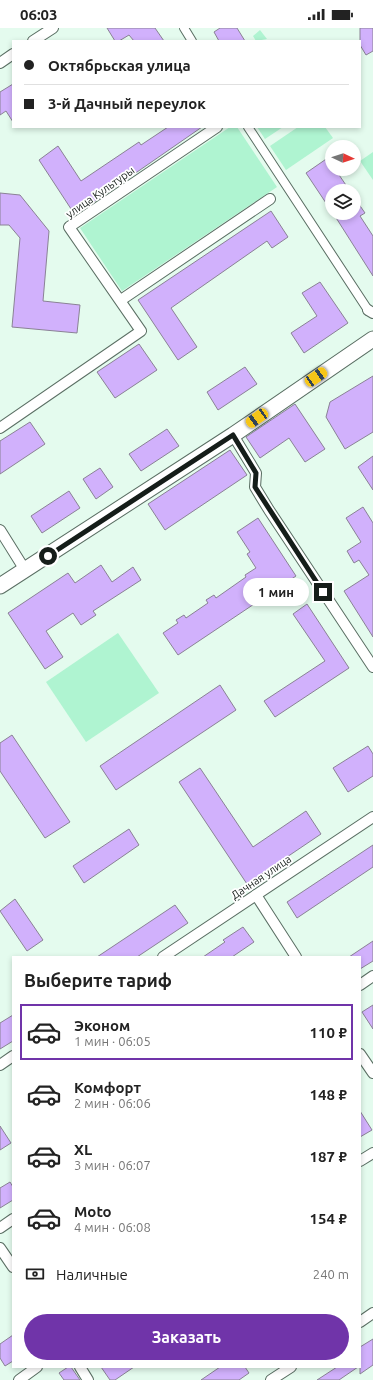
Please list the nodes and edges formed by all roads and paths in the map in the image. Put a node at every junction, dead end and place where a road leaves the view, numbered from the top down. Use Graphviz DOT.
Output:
graph roads {
  1 [pos="52,28"];
  2 [pos="184,28"];
  3 [pos="34,40"];
  4 [pos="191,40"];
  5 [pos="12,55"];
  6 [pos="0,63"];
  7 [pos="216,128"];
  8 [pos="249,128"];
  9 [pos="270,199"];
  10 [pos="120,300"];
  11 [pos="371,312"];
  12 [pos="373,339"];
  13 [pos="0,428"];
  14 [pos="233,435"];
  15 [pos="0,530"];
  16 [pos="25,570"];
  17 [pos="0,586"];
  18 [pos="373,667"];
  19 [pos="373,817"];
  20 [pos="256,895"];
  21 [pos="164,956"];
  22 [pos="295,956"];
  23 [pos="373,976"];
  24 [pos="361,984"];
  25 [pos="361,1055"];
  26 [pos="12,1057"];
  27 [pos="0,1065"];
  28 [pos="373,1073"];
  29 [pos="373,1153"];
  30 [pos="361,1160"];
  31 [pos="12,1220"];
  32 [pos="0,1228"];
  33 [pos="0,1248"];
  34 [pos="12,1266"];
  35 [pos="373,1313"];
  36 [pos="361,1321"];
  37 [pos="36,1368"];
  38 [pos="81,1368"];
  39 [pos="289,1368"];
  40 [pos="19,1380"];
  41 [pos="88,1380"];
  42 [pos="271,1380"];
  1 -- 3 [label="street"];
  2 -- 4 [label="street"];
  5 -- 6 [label="street"];
  7 -- 10 [label="street, улица Культуры"];
  8 -- 11 [label="street"];
  9 -- 10 [label="street"];
  10 -- 13 [label="street, улица Культуры"];
  12 -- 14 [label="main road"];
  14 -- 16 [label="main road"];
  14 -- 18 [label="street"];
  15 -- 16 [label="street"];
  16 -- 17 [label="main road"];
  19 -- 20 [label="street, Дачная улица"];
  20 -- 21 [label="street, Дачная улица"];
  20 -- 22 [label="street"];
  23 -- 24 [label="street"];
  25 -- 28 [label="street"];
  26 -- 27 [label="street"];
  29 -- 30 [label="street"];
  31 -- 32 [label="street"];
  33 -- 34 [label="street"];
  35 -- 36 [label="street"];
  37 -- 40 [label="street"];
  38 -- 41 [label="street"];
  39 -- 42 [label="street"];
}
